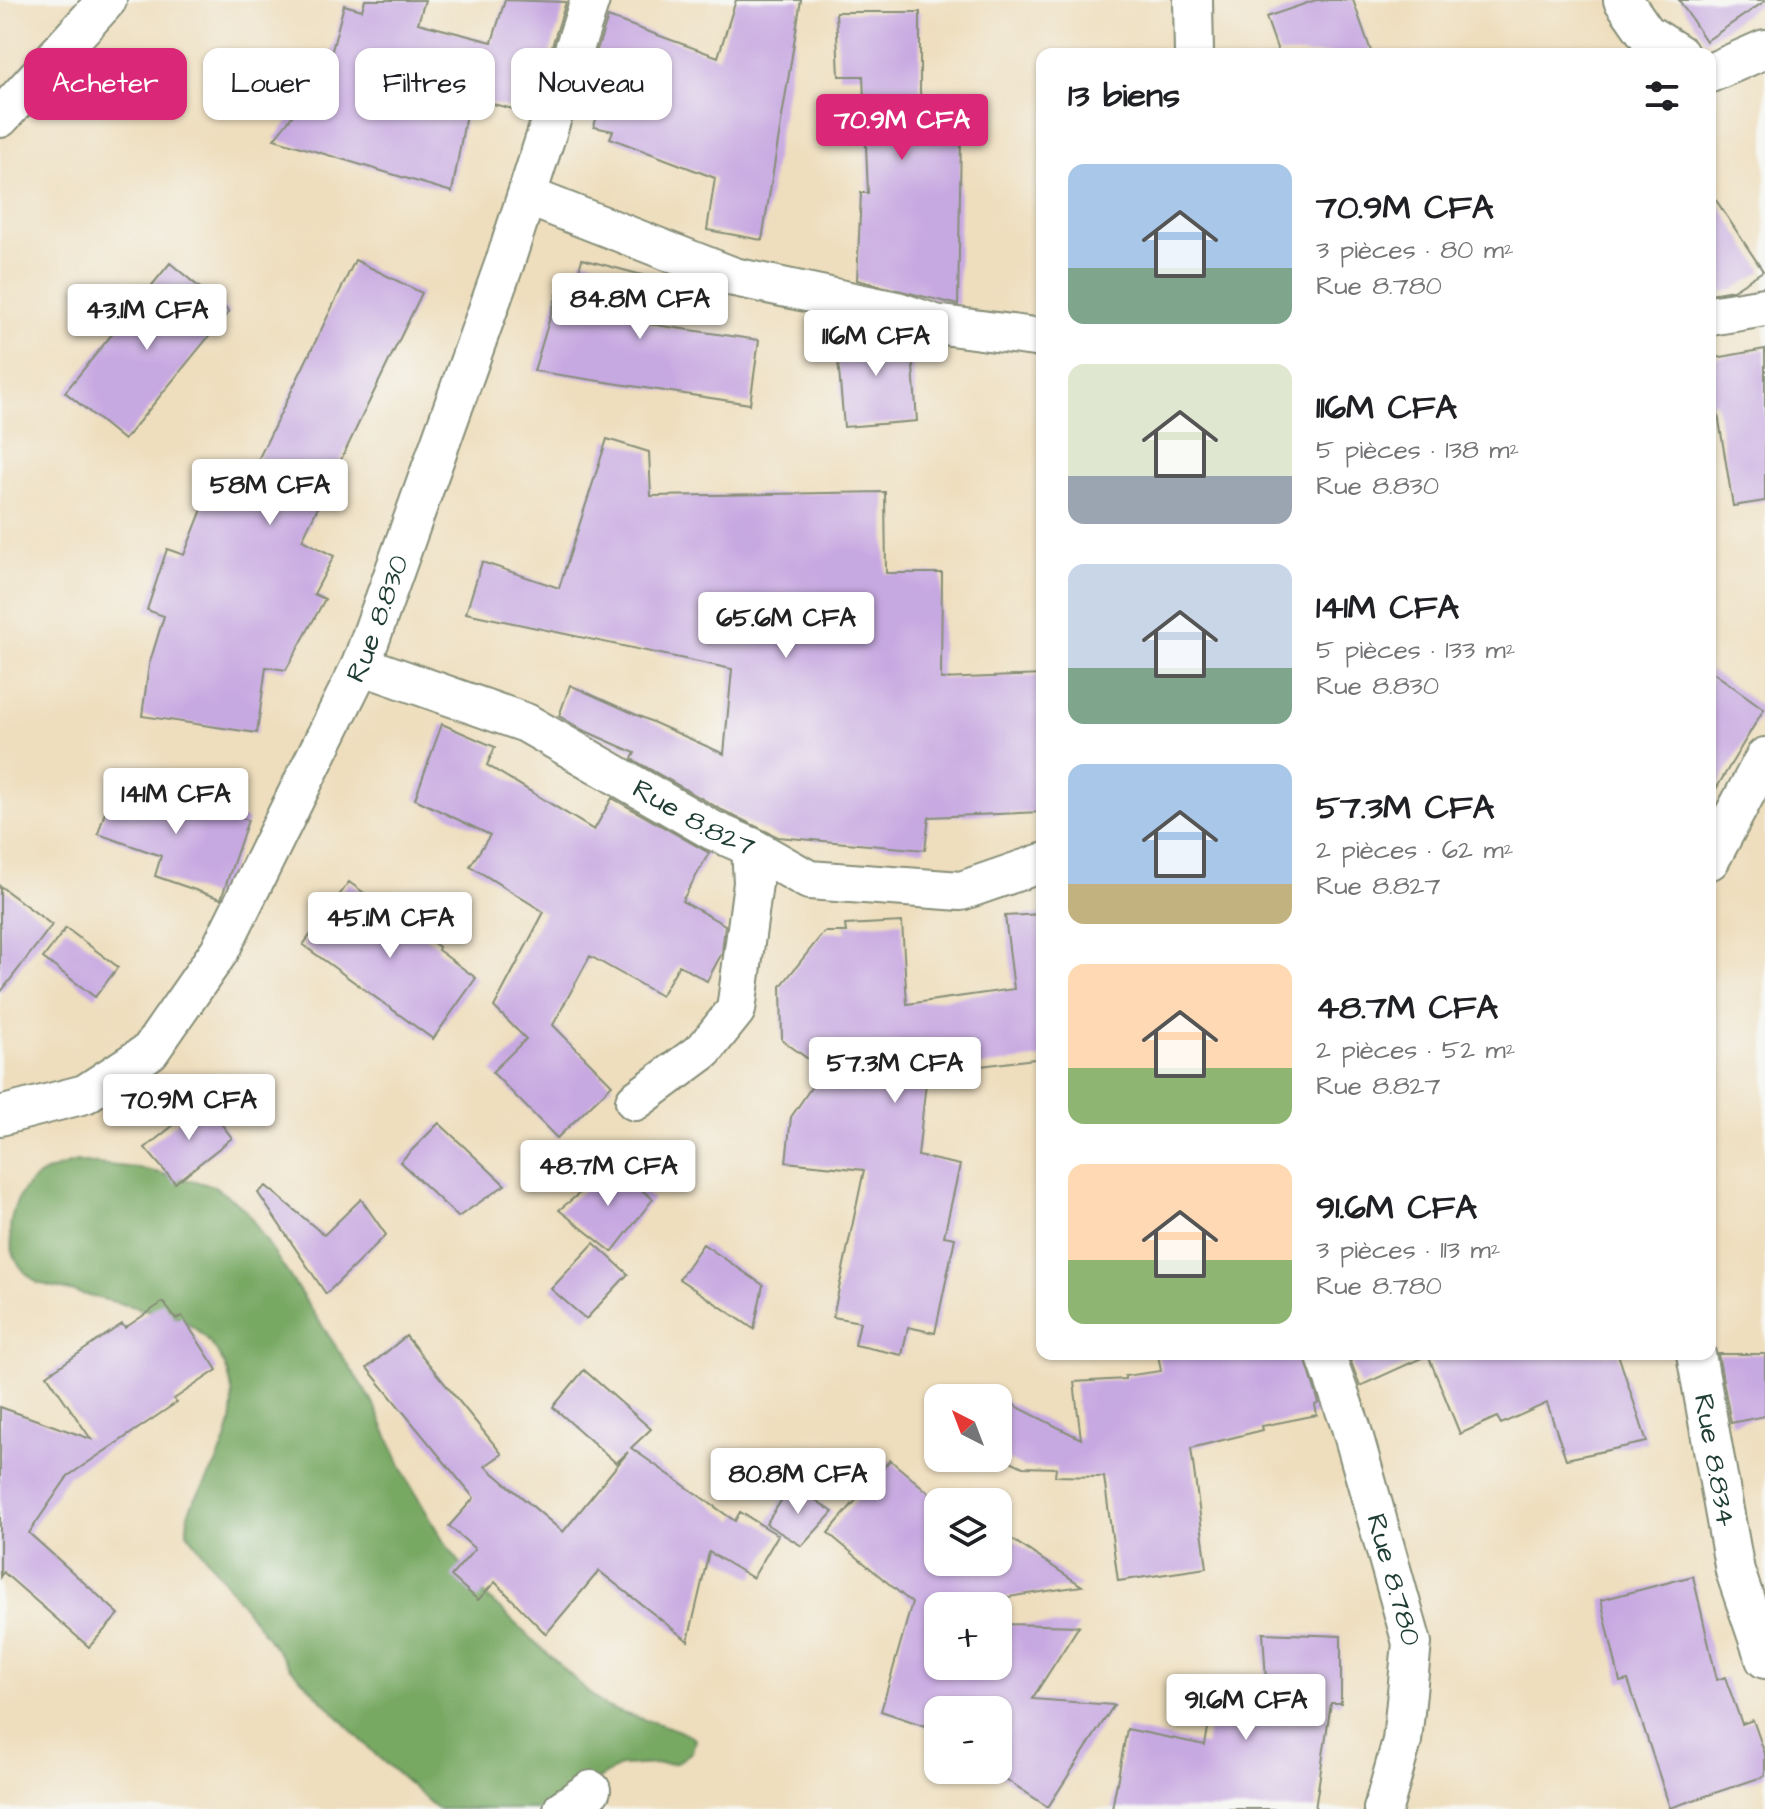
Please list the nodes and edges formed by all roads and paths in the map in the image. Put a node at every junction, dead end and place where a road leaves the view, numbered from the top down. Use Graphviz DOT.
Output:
graph roads {
  1 [pos="107,0"];
  2 [pos="590,0"];
  3 [pos="1193,0"];
  4 [pos="1623,0"];
  5 [pos="1194,48"];
  6 [pos="1670,48"];
  7 [pos="1765,49"];
  8 [pos="1716,70"];
  9 [pos="0,118"];
  10 [pos="527,196"];
  11 [pos="1765,307"];
  12 [pos="1716,315"];
  13 [pos="1036,337"];
  14 [pos="361,665"];
  15 [pos="1765,757"];
  16 [pos="751,847"];
  17 [pos="1716,849"];
  18 [pos="1036,865"];
  19 [pos="635,1101"];
  20 [pos="0,1116"];
  21 [pos="1327,1360"];
  22 [pos="1697,1360"];
  23 [pos="1765,1659"];
  24 [pos="1383,1809"];
  1 -- 9 [label="street"];
  2 -- 10 [label="street, Rue 8.830"];
  3 -- 5 [label="street"];
  4 -- 6 [label="street"];
  7 -- 8 [label="street"];
  10 -- 13 [label="street"];
  10 -- 14 [label="street, Rue 8.830"];
  11 -- 12 [label="street"];
  14 -- 16 [label="street, Rue 8.827"];
  14 -- 20 [label="street, Rue 8.830"];
  15 -- 17 [label="street"];
  16 -- 18 [label="street, Rue 8.827"];
  16 -- 19 [label="street"];
  21 -- 24 [label="street, Rue 8.780"];
  22 -- 23 [label="street, Rue 8.834"];
}
